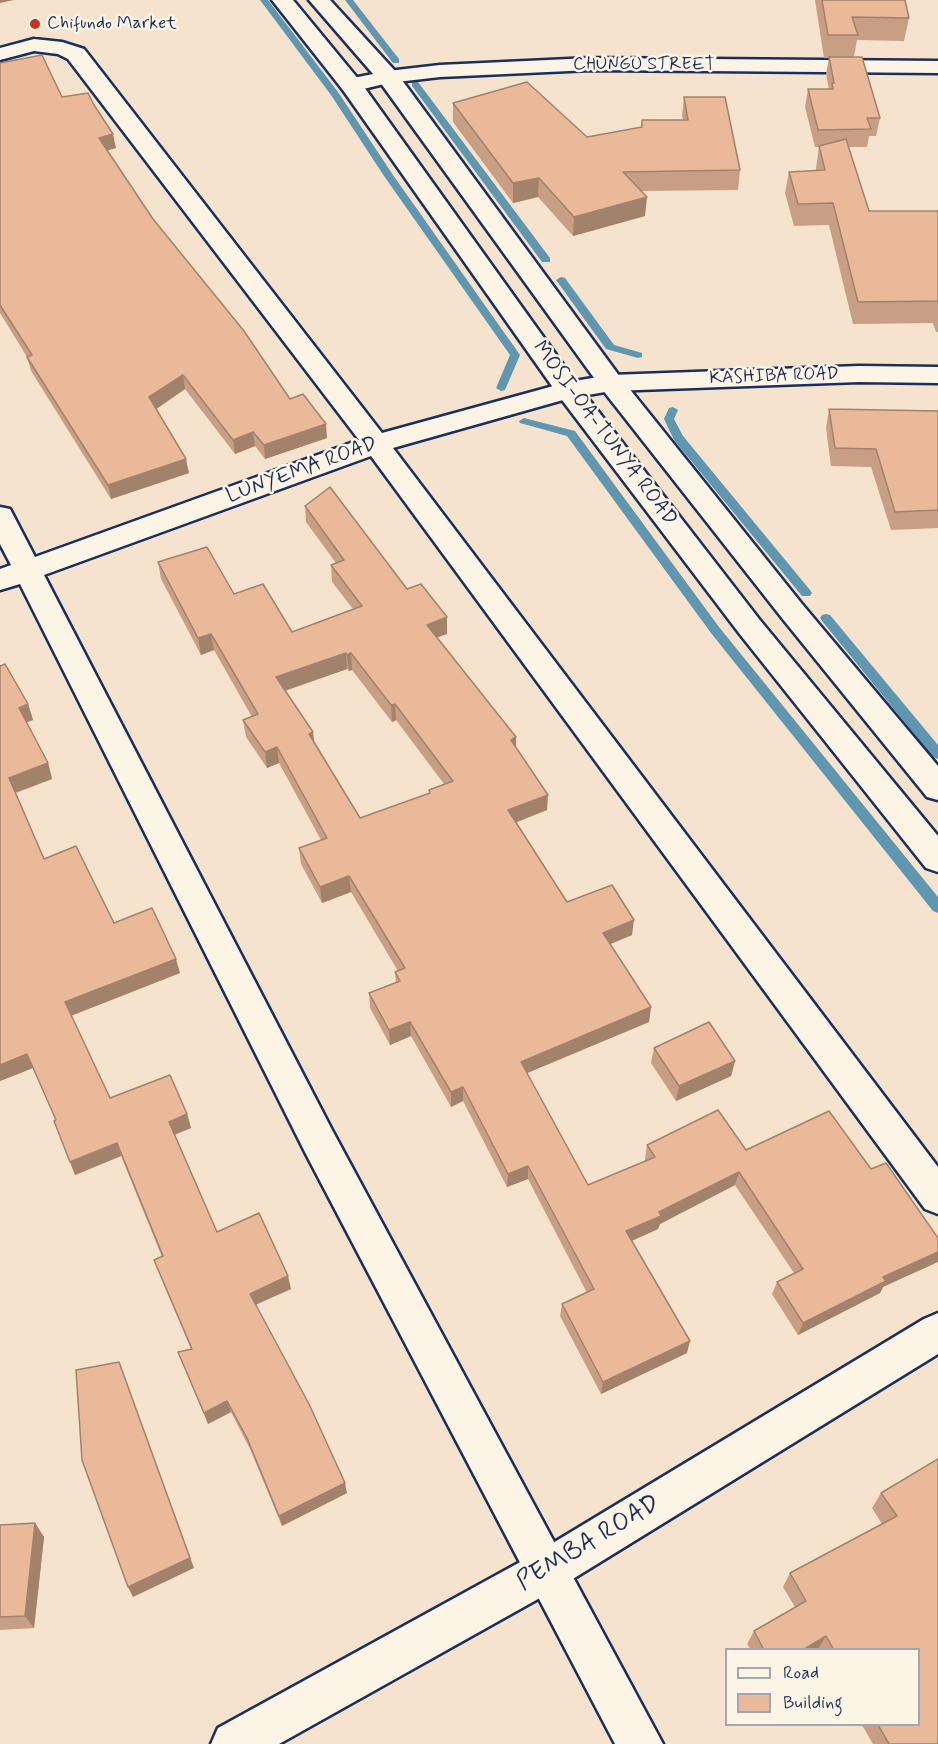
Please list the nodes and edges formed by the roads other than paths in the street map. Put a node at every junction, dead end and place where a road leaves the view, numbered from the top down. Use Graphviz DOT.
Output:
graph roads {
  1 [pos="282,0"];
  2 [pos="320,0"];
  3 [pos="0,54"];
  4 [pos="938,67"];
  5 [pos="388,77"];
  6 [pos="351,86"];
  7 [pos="938,375"];
  8 [pos="611,382"];
  9 [pos="568,390"];
  10 [pos="376,444"];
  11 [pos="0,516"];
  12 [pos="14,576"];
  13 [pos="938,788"];
  14 [pos="938,859"];
  15 [pos="938,1197"];
  16 [pos="938,1332"];
  17 [pos="548,1570"];
  18 [pos="234,1744"];
  19 [pos="640,1744"];
  1 -- 6 [label="street, MOSI-OA-TUNYA ROAD"];
  2 -- 5 [label="street, MOSI-OA-TUNYA ROAD"];
  3 -- 10 [label="street"];
  4 -- 5 [label="street, CHUNGU STREET"];
  5 -- 6 [label="street, CHUNGU STREET"];
  5 -- 8 [label="street, MOSI-OA-TUNYA ROAD"];
  6 -- 9 [label="street, MOSI-OA-TUNYA ROAD"];
  7 -- 8 [label="street, KASHIBA ROAD"];
  8 -- 9 [label="street, LUNYEMA ROAD"];
  8 -- 13 [label="street, MOSI-OA-TUNYA ROAD"];
  9 -- 10 [label="street, LUNYEMA ROAD"];
  9 -- 14 [label="street, MOSI-OA-TUNYA ROAD"];
  10 -- 12 [label="street, LUNYEMA ROAD"];
  10 -- 15 [label="street"];
  11 -- 12 [label="street"];
  12 -- 17 [label="street"];
  16 -- 17 [label="street, PEMBA ROAD"];
  17 -- 18 [label="street, PEMBA ROAD"];
  17 -- 19 [label="street"];
}
